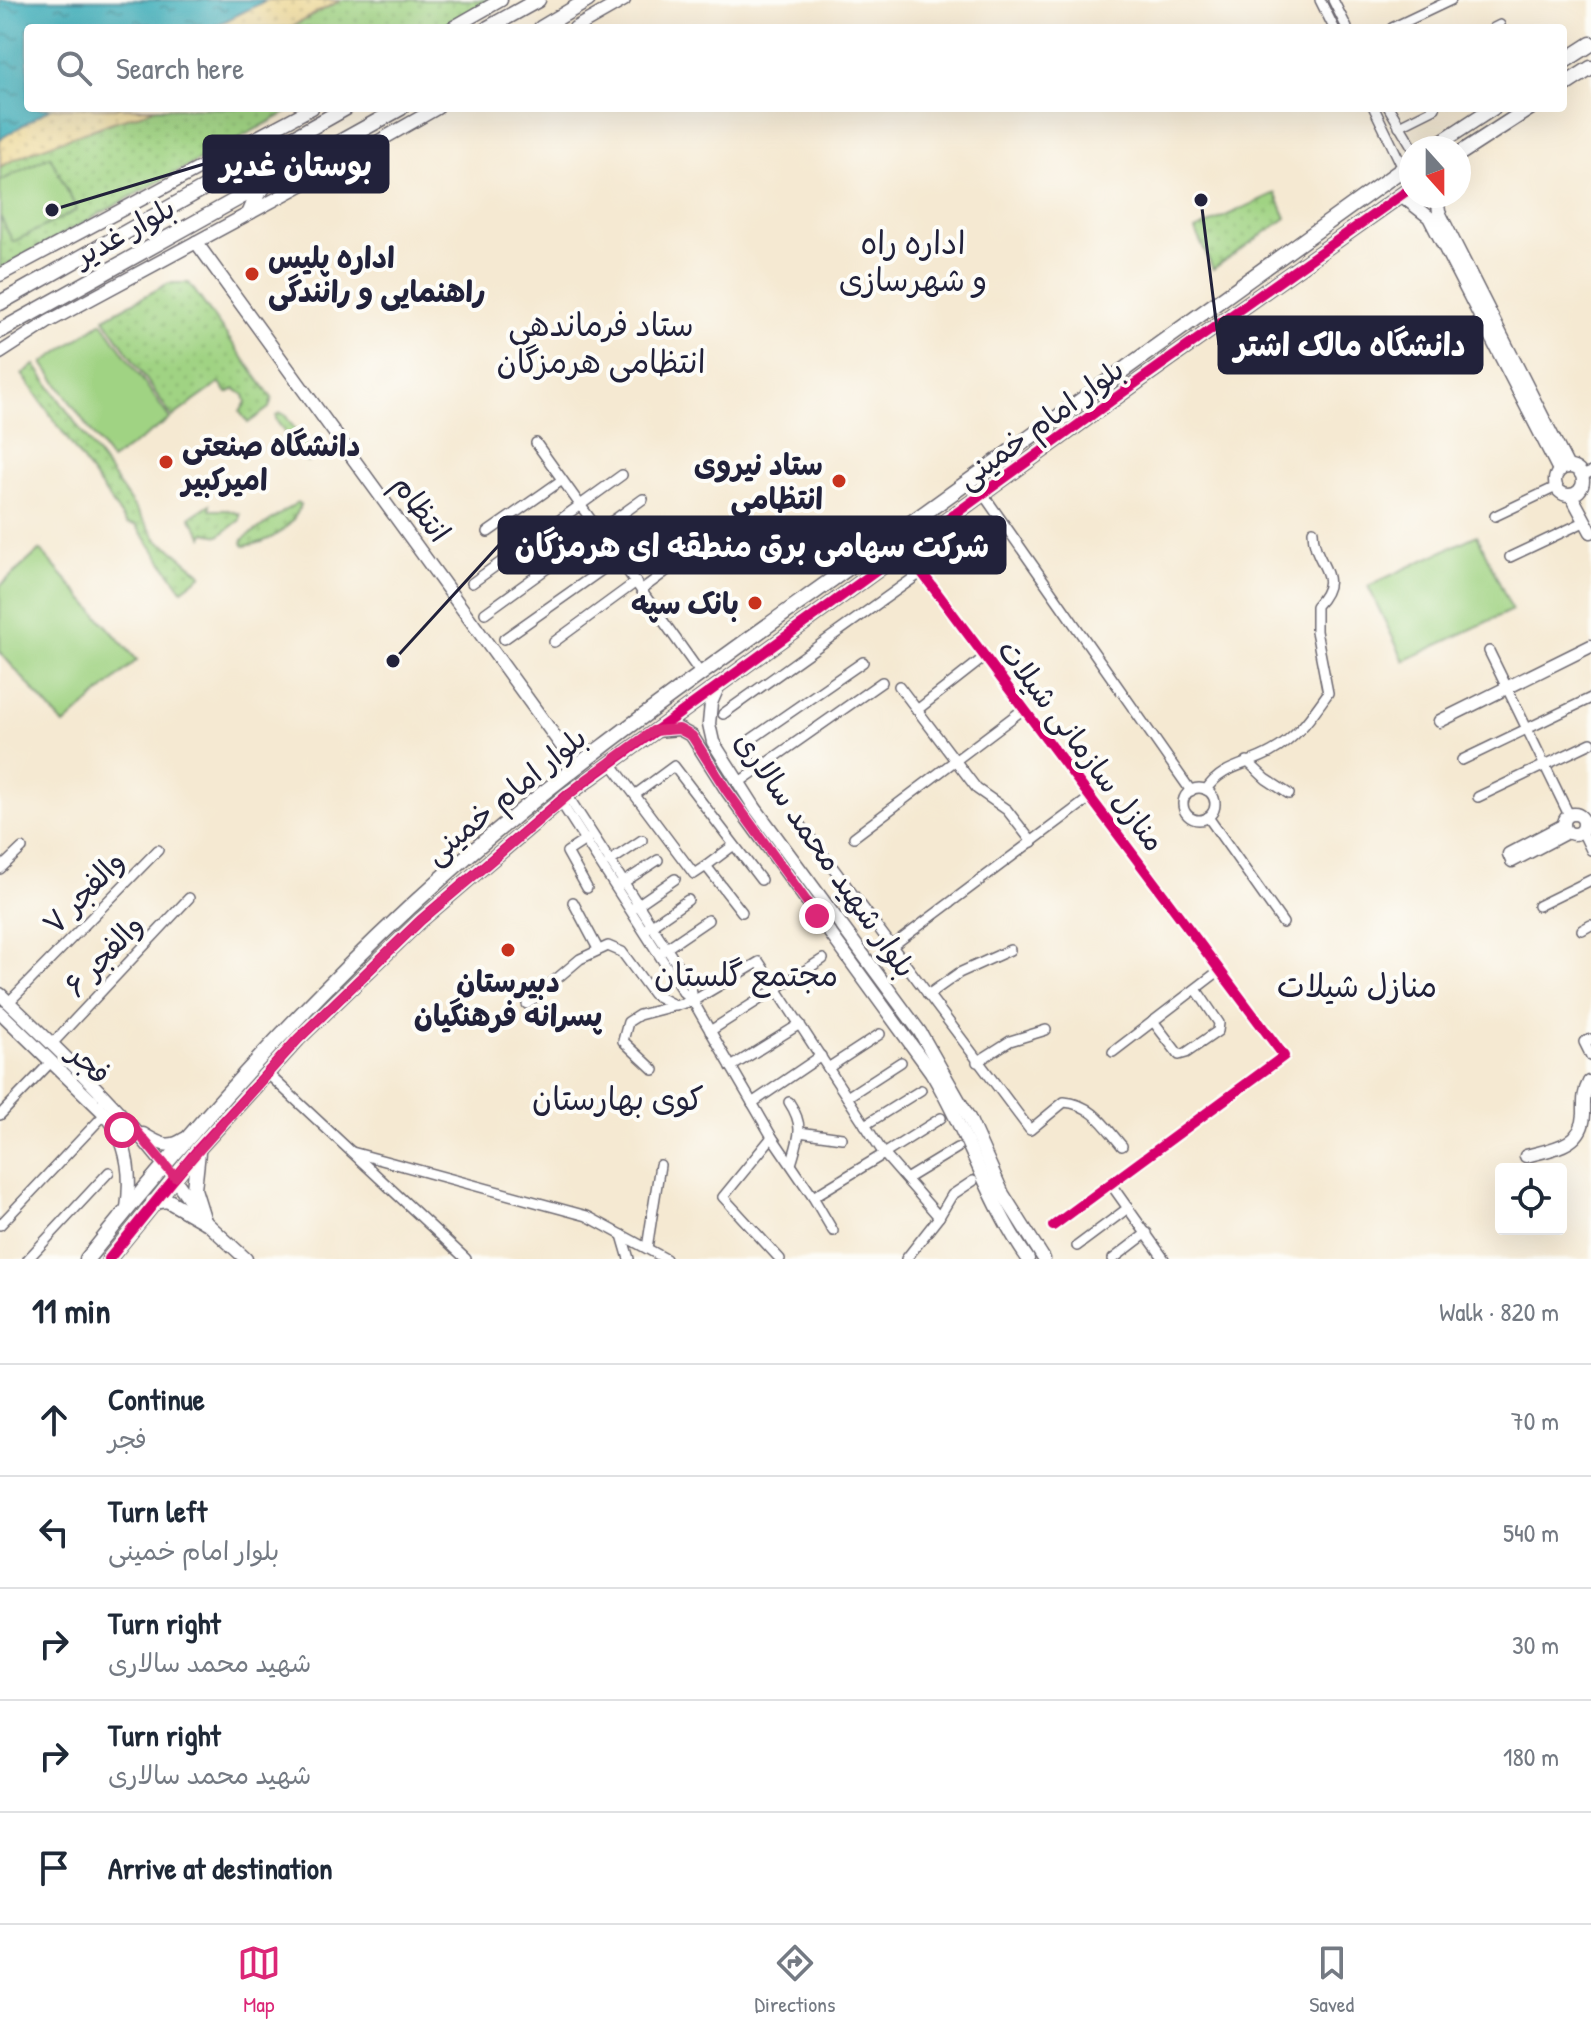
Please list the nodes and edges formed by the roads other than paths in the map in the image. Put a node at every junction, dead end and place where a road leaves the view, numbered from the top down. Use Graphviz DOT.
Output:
graph roads {
  1 [pos="501,0"];
  2 [pos="538,0"];
  3 [pos="588,0"];
  4 [pos="624,0"];
  5 [pos="1320,0"];
  6 [pos="1333,0"];
  7 [pos="1451,0"];
  8 [pos="1339,11"];
  9 [pos="1328,17"];
  10 [pos="459,24"];
  11 [pos="495,24"];
  12 [pos="548,24"];
  13 [pos="582,24"];
  14 [pos="1332,24"];
  15 [pos="1345,24"];
  16 [pos="1400,24"];
  17 [pos="1591,44"];
  18 [pos="1567,59"];
  19 [pos="1591,68"];
  20 [pos="1567,83"];
  21 [pos="305,112"];
  22 [pos="339,112"];
  23 [pos="394,112"];
  24 [pos="430,112"];
  25 [pos="1376,112"];
  26 [pos="1390,112"];
  27 [pos="1392,112"];
  28 [pos="1427,112"];
  29 [pos="1487,112"];
  30 [pos="1524,112"];
  31 [pos="1381,121"];
  32 [pos="1399,126"];
  33 [pos="1405,136"];
  34 [pos="1450,136"];
  35 [pos="1471,146"];
  36 [pos="1399,152"];
  37 [pos="1399,172"];
  38 [pos="270,182"];
  39 [pos="1399,197"];
  40 [pos="1421,208"];
  41 [pos="1438,208"];
  42 [pos="250,212"];
  43 [pos="196,242"];
  44 [pos="1454,253"];
  45 [pos="0,275"];
  46 [pos="0,303"];
  47 [pos="0,331"];
  48 [pos="1153,349"];
  49 [pos="0,353"];
  50 [pos="1165,363"];
  51 [pos="536,443"];
  52 [pos="1564,468"];
  53 [pos="622,475"];
  54 [pos="562,480"];
  55 [pos="1581,483"];
  56 [pos="1556,487"];
  57 [pos="983,494"];
  58 [pos="643,499"];
  59 [pos="580,504"];
  60 [pos="1495,516"];
  61 [pos="1589,522"];
  62 [pos="664,526"];
  63 [pos="599,531"];
  64 [pos="1313,531"];
  65 [pos="488,532"];
  66 [pos="905,550"];
  67 [pos="688,555"];
  68 [pos="618,557"];
  69 [pos="1510,557"];
  70 [pos="922,572"];
  71 [pos="472,583"];
  72 [pos="638,586"];
  73 [pos="485,613"];
  74 [pos="504,639"];
  75 [pos="554,642"];
  76 [pos="1591,646"];
  77 [pos="1489,651"];
  78 [pos="986,656"];
  79 [pos="863,662"];
  80 [pos="701,674"];
  81 [pos="721,682"];
  82 [pos="882,682"];
  83 [pos="899,686"];
  84 [pos="1506,687"];
  85 [pos="1591,698"];
  86 [pos="1025,708"];
  87 [pos="917,710"];
  88 [pos="723,714"];
  89 [pos="1440,721"];
  90 [pos="1527,729"];
  91 [pos="653,731"];
  92 [pos="1591,743"];
  93 [pos="1462,760"];
  94 [pos="955,761"];
  95 [pos="1247,761"];
  96 [pos="610,762"];
  97 [pos="1544,764"];
  98 [pos="577,767"];
  99 [pos="757,771"];
  100 [pos="733,787"];
  101 [pos="1206,790"];
  102 [pos="1191,791"];
  103 [pos="636,794"];
  104 [pos="1289,794"];
  105 [pos="1091,797"];
  106 [pos="1478,797"];
  107 [pos="563,798"];
  108 [pos="1208,817"];
  109 [pos="1579,822"];
  110 [pos="801,825"];
  111 [pos="854,837"];
  112 [pos="588,838"];
  113 [pos="642,840"];
  114 [pos="1032,842"];
  115 [pos="734,845"];
  116 [pos="22,848"];
  117 [pos="158,850"];
  118 [pos="1591,850"];
  119 [pos="658,860"];
  120 [pos="609,862"];
  121 [pos="706,866"];
  122 [pos="0,869"];
  123 [pos="675,879"];
  124 [pos="761,880"];
  125 [pos="1591,880"];
  126 [pos="619,886"];
  127 [pos="587,888"];
  128 [pos="189,898"];
  129 [pos="688,900"];
  130 [pos="573,902"];
  131 [pos="1538,906"];
  132 [pos="634,908"];
  133 [pos="742,912"];
  134 [pos="708,920"];
  135 [pos="1283,923"];
  136 [pos="646,928"];
  137 [pos="891,947"];
  138 [pos="598,949"];
  139 [pos="1010,950"];
  140 [pos="662,951"];
  141 [pos="823,959"];
  142 [pos="1220,970"];
  143 [pos="777,989"];
  144 [pos="1196,989"];
  145 [pos="928,995"];
  146 [pos="693,1001"];
  147 [pos="3,1003"];
  148 [pos="527,1004"];
  149 [pos="676,1006"];
  150 [pos="1153,1021"];
  151 [pos="800,1024"];
  152 [pos="1046,1030"];
  153 [pos="710,1031"];
  154 [pos="880,1034"];
  155 [pos="1591,1039"];
  156 [pos="51,1045"];
  157 [pos="1113,1052"];
  158 [pos="821,1056"];
  159 [pos="1591,1056"];
  160 [pos="51,1062"];
  161 [pos="901,1062"];
  162 [pos="977,1062"];
  163 [pos="731,1067"];
  164 [pos="828,1068"];
  165 [pos="654,1070"];
  166 [pos="267,1073"];
  167 [pos="1591,1082"];
  168 [pos="921,1090"];
  169 [pos="847,1097"];
  170 [pos="789,1102"];
  171 [pos="752,1103"];
  172 [pos="105,1114"];
  173 [pos="0,1115"];
  174 [pos="941,1118"];
  175 [pos="122,1125"];
  176 [pos="865,1125"];
  177 [pos="137,1131"];
  178 [pos="192,1132"];
  179 [pos="799,1132"];
  180 [pos="772,1137"];
  181 [pos="842,1138"];
  182 [pos="1122,1146"];
  183 [pos="199,1148"];
  184 [pos="957,1148"];
  185 [pos="352,1152"];
  186 [pos="884,1154"];
  187 [pos="1526,1156"];
  188 [pos="791,1164"];
  189 [pos="660,1165"];
  190 [pos="160,1168"];
  191 [pos="109,1172"];
  192 [pos="906,1179"];
  193 [pos="171,1181"];
  194 [pos="973,1181"];
  195 [pos="1110,1183"];
  196 [pos="813,1197"];
  197 [pos="153,1202"];
  198 [pos="127,1208"];
  199 [pos="1128,1208"];
  200 [pos="939,1217"];
  201 [pos="204,1221"];
  202 [pos="0,1225"];
  203 [pos="1053,1226"];
  204 [pos="833,1231"];
  205 [pos="1147,1233"];
  206 [pos="622,1235"];
  207 [pos="1077,1246"];
  208 [pos="647,1248"];
  209 [pos="28,1259"];
  210 [pos="87,1259"];
  211 [pos="109,1259"];
  212 [pos="246,1259"];
  213 [pos="466,1259"];
  214 [pos="629,1259"];
  215 [pos="666,1259"];
  216 [pos="780,1259"];
  217 [pos="906,1259"];
  218 [pos="1028,1259"];
  219 [pos="1044,1259"];
  220 [pos="1113,1259"];
  221 [pos="1164,1259"];
  1 -- 10 [label="street"];
  2 -- 11 [label="main road"];
  3 -- 12 [label="main road"];
  4 -- 13 [label="street"];
  5 -- 9 [label="street"];
  6 -- 8 [label="street"];
  7 -- 16 [label="street"];
  8 -- 9 [label="street"];
  8 -- 15 [label="street"];
  9 -- 14 [label="street"];
  17 -- 18 [label="main road"];
  19 -- 20 [label="main road"];
  21 -- 45 [label="street"];
  22 -- 46 [label="main road, بلوار غدیر"];
  23 -- 38 [label="main road, بلوار غدیر"];
  24 -- 42 [label="street"];
  25 -- 31 [label="street"];
  26 -- 31 [label="street"];
  27 -- 32 [label="street"];
  28 -- 32 [label="street"];
  29 -- 34 [label="main road"];
  30 -- 35 [label="main road"];
  31 -- 36 [label="street"];
  32 -- 33 [label="street"];
  37 -- 48 [label="main road, بلوار امام خمینی"];
  38 -- 42 [label="main road"];
  38 -- 47 [label="main road, بلوار غدیر"];
  39 -- 50 [label="main road, بلوار امام خمینی"];
  40 -- 44 [label="street"];
  41 -- 44 [label="street"];
  42 -- 43 [label="street"];
  43 -- 49 [label="street"];
  43 -- 98 [label="street, انتظام"];
  44 -- 52 [label="street"];
  48 -- 50 [label="main road"];
  48 -- 80 [label="main road, بلوار امام خمینی"];
  50 -- 57 [label="main road, بلوار امام خمینی"];
  51 -- 54 [label="street"];
  52 -- 55 [label="street"];
  52 -- 56 [label="street"];
  53 -- 59 [label="street"];
  54 -- 59 [label="street"];
  54 -- 65 [label="street"];
  55 -- 56 [label="street"];
  55 -- 61 [label="street"];
  56 -- 60 [label="street"];
  57 -- 66 [label="main road, بلوار امام خمینی"];
  57 -- 102 [label="street"];
  58 -- 63 [label="street"];
  59 -- 63 [label="street"];
  59 -- 71 [label="street"];
  61 -- 69 [label="street"];
  62 -- 68 [label="street"];
  63 -- 68 [label="street"];
  63 -- 73 [label="street"];
  64 -- 95 [label="street"];
  66 -- 70 [label="street, منازل سازمانی شیلات"];
  66 -- 81 [label="main road, بلوار امام خمینی"];
  67 -- 72 [label="street"];
  68 -- 72 [label="street"];
  68 -- 74 [label="street"];
  70 -- 78 [label="street, منازل سازمانی شیلات"];
  70 -- 88 [label="street"];
  72 -- 75 [label="street"];
  72 -- 80 [label="street"];
  76 -- 84 [label="street"];
  77 -- 84 [label="street"];
  78 -- 86 [label="street, منازل سازمانی شیلات"];
  78 -- 87 [label="street"];
  79 -- 99 [label="street"];
  80 -- 98 [label="main road, بلوار امام خمینی"];
  81 -- 91 [label="main road, بلوار امام خمینی"];
  81 -- 100 [label="street, بلوار شهید محمد سالاری"];
  82 -- 99 [label="street"];
  83 -- 87 [label="street"];
  84 -- 89 [label="street"];
  84 -- 90 [label="street"];
  85 -- 90 [label="street"];
  86 -- 94 [label="street"];
  86 -- 105 [label="street, منازل سازمانی شیلات"];
  87 -- 94 [label="street"];
  90 -- 93 [label="street"];
  90 -- 97 [label="street"];
  91 -- 96 [label="main road, بلوار امام خمینی"];
  91 -- 100 [label="street"];
  92 -- 97 [label="street"];
  94 -- 111 [label="street"];
  94 -- 114 [label="street"];
  95 -- 101 [label="street"];
  95 -- 104 [label="street"];
  96 -- 103 [label="street"];
  96 -- 107 [label="main road, بلوار امام خمینی"];
  97 -- 106 [label="street"];
  97 -- 109 [label="street"];
  98 -- 178 [label="main road, بلوار امام خمینی"];
  99 -- 100 [label="street"];
  100 -- 218 [label="street"];
  100 -- 219 [label="street, بلوار شهید محمد سالاری"];
  101 -- 102 [label="street"];
  101 -- 108 [label="street"];
  102 -- 108 [label="street"];
  103 -- 115 [label="street"];
  103 -- 121 [label="street"];
  105 -- 114 [label="street"];
  105 -- 142 [label="street, منازل سازمانی شیلات"];
  107 -- 112 [label="street"];
  107 -- 166 [label="main road, بلوار امام خمینی"];
  108 -- 135 [label="street"];
  109 -- 118 [label="street"];
  110 -- 137 [label="street"];
  112 -- 120 [label="street"];
  112 -- 126 [label="street"];
  112 -- 127 [label="street"];
  113 -- 120 [label="street"];
  114 -- 137 [label="street"];
  115 -- 121 [label="street"];
  115 -- 124 [label="street"];
  116 -- 122 [label="street"];
  117 -- 147 [label="street, والفجر ۷"];
  119 -- 126 [label="street"];
  120 -- 126 [label="street"];
  121 -- 133 [label="street"];
  123 -- 132 [label="street"];
  125 -- 131 [label="street"];
  126 -- 132 [label="street"];
  128 -- 156 [label="street, والفجر ۶"];
  129 -- 136 [label="street"];
  130 -- 138 [label="street"];
  132 -- 136 [label="street"];
  134 -- 140 [label="street"];
  136 -- 140 [label="street"];
  137 -- 145 [label="street"];
  138 -- 148 [label="street"];
  138 -- 149 [label="street"];
  139 -- 145 [label="street"];
  140 -- 146 [label="street"];
  141 -- 143 [label="street"];
  142 -- 144 [label="street"];
  142 -- 195 [label="street, منازل سازمانی شیلات"];
  143 -- 146 [label="street"];
  143 -- 151 [label="street"];
  143 -- 153 [label="street"];
  144 -- 150 [label="street"];
  144 -- 150 [label="street"];
  145 -- 162 [label="street"];
  146 -- 149 [label="street"];
  146 -- 153 [label="street"];
  147 -- 156 [label="street, فجر"];
  147 -- 160 [label="street, فجر"];
  149 -- 165 [label="street"];
  150 -- 157 [label="street"];
  151 -- 158 [label="street"];
  151 -- 163 [label="street"];
  152 -- 162 [label="street"];
  153 -- 163 [label="street"];
  154 -- 164 [label="street"];
  155 -- 159 [label="street"];
  156 -- 175 [label="street, فجر"];
  158 -- 164 [label="street"];
  158 -- 171 [label="street"];
  160 -- 172 [label="street, فجر"];
  160 -- 173 [label="street"];
  161 -- 169 [label="street"];
  162 -- 182 [label="street"];
  163 -- 171 [label="street"];
  164 -- 169 [label="street"];
  166 -- 183 [label="main road, بلوار امام خمینی"];
  166 -- 185 [label="street"];
  167 -- 187 [label="street"];
  168 -- 176 [label="street"];
  169 -- 176 [label="street"];
  170 -- 179 [label="street"];
  171 -- 180 [label="street"];
  172 -- 175 [label="street, فجر"];
  172 -- 202 [label="street"];
  174 -- 186 [label="street"];
  175 -- 177 [label="street, فجر"];
  175 -- 198 [label="street, فجر"];
  176 -- 186 [label="street"];
  177 -- 178 [label="street"];
  177 -- 190 [label="street, فجر"];
  178 -- 190 [label="main road, بلوار امام خمینی"];
  179 -- 181 [label="street"];
  179 -- 188 [label="street"];
  180 -- 188 [label="street"];
  180 -- 216 [label="street"];
  183 -- 193 [label="main road, بلوار امام خمینی"];
  183 -- 201 [label="main road"];
  184 -- 192 [label="street"];
  185 -- 206 [label="street"];
  185 -- 213 [label="street"];
  186 -- 192 [label="street"];
  186 -- 196 [label="street"];
  188 -- 196 [label="street"];
  189 -- 208 [label="street"];
  190 -- 193 [label="street, فجر"];
  190 -- 198 [label="main road, بلوار امام خمینی"];
  191 -- 209 [label="street"];
  192 -- 200 [label="street"];
  193 -- 197 [label="main road, بلوار امام خمینی"];
  193 -- 201 [label="street, فجر"];
  194 -- 200 [label="street"];
  195 -- 199 [label="street"];
  195 -- 203 [label="street"];
  196 -- 204 [label="street"];
  197 -- 201 [label="main road"];
  197 -- 211 [label="main road, بلوار امام خمینی"];
  198 -- 210 [label="main road, بلوار امام خمینی"];
  199 -- 205 [label="street"];
  199 -- 207 [label="street"];
  200 -- 217 [label="street"];
  201 -- 212 [label="street, فجر"];
  205 -- 220 [label="street"];
  205 -- 221 [label="street"];
  206 -- 208 [label="street"];
  206 -- 214 [label="street"];
  208 -- 215 [label="street"];
}
